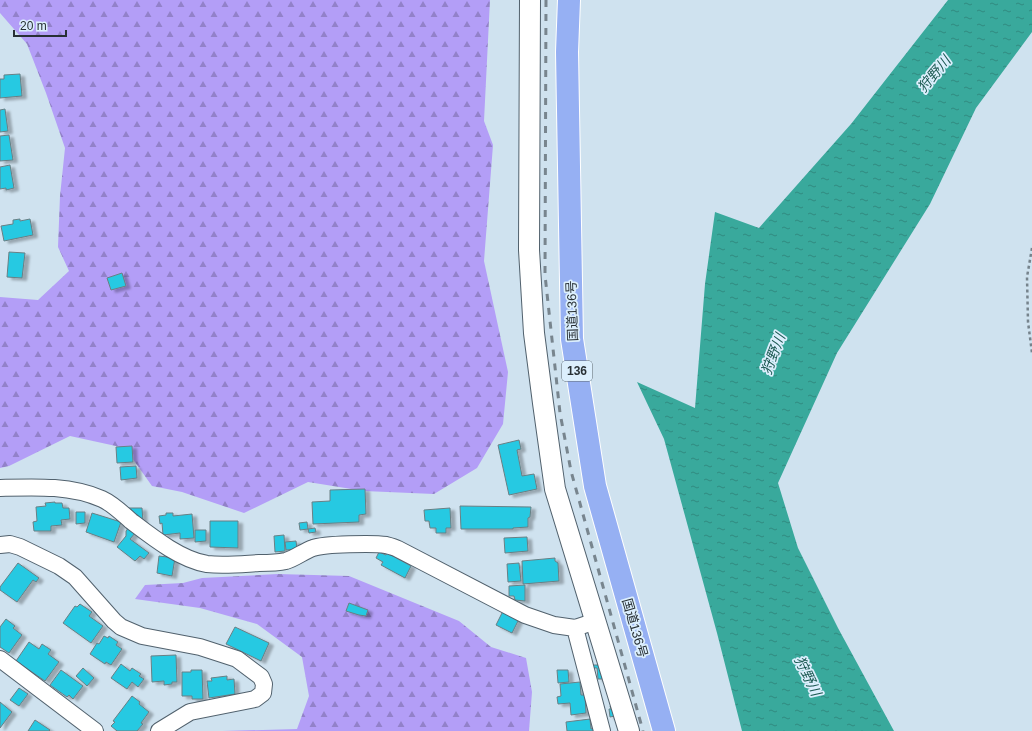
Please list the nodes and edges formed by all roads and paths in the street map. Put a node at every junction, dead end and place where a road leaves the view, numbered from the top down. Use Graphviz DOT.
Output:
graph roads {
  1 [pos="530,0"];
  2 [pos="569,0"];
  3 [pos="1032,248"];
  4 [pos="1030,322"];
  5 [pos="1032,353"];
  6 [pos="0,488"];
  7 [pos="0,545"];
  8 [pos="596,621"];
  9 [pos="575,628"];
  10 [pos="0,659"];
  11 [pos="95,731"];
  12 [pos="159,731"];
  13 [pos="602,731"];
  14 [pos="629,731"];
  15 [pos="664,731"];
  1 -- 8 [label="street"];
  2 -- 15 [label="highway, 国道136号 / 136"];
  3 -- 4 [label="path"];
  4 -- 5 [label="path"];
  6 -- 9 [label="street"];
  7 -- 12 [label="street"];
  8 -- 9 [label="street"];
  8 -- 14 [label="street"];
  9 -- 13 [label="street"];
  10 -- 11 [label="street"];
}
